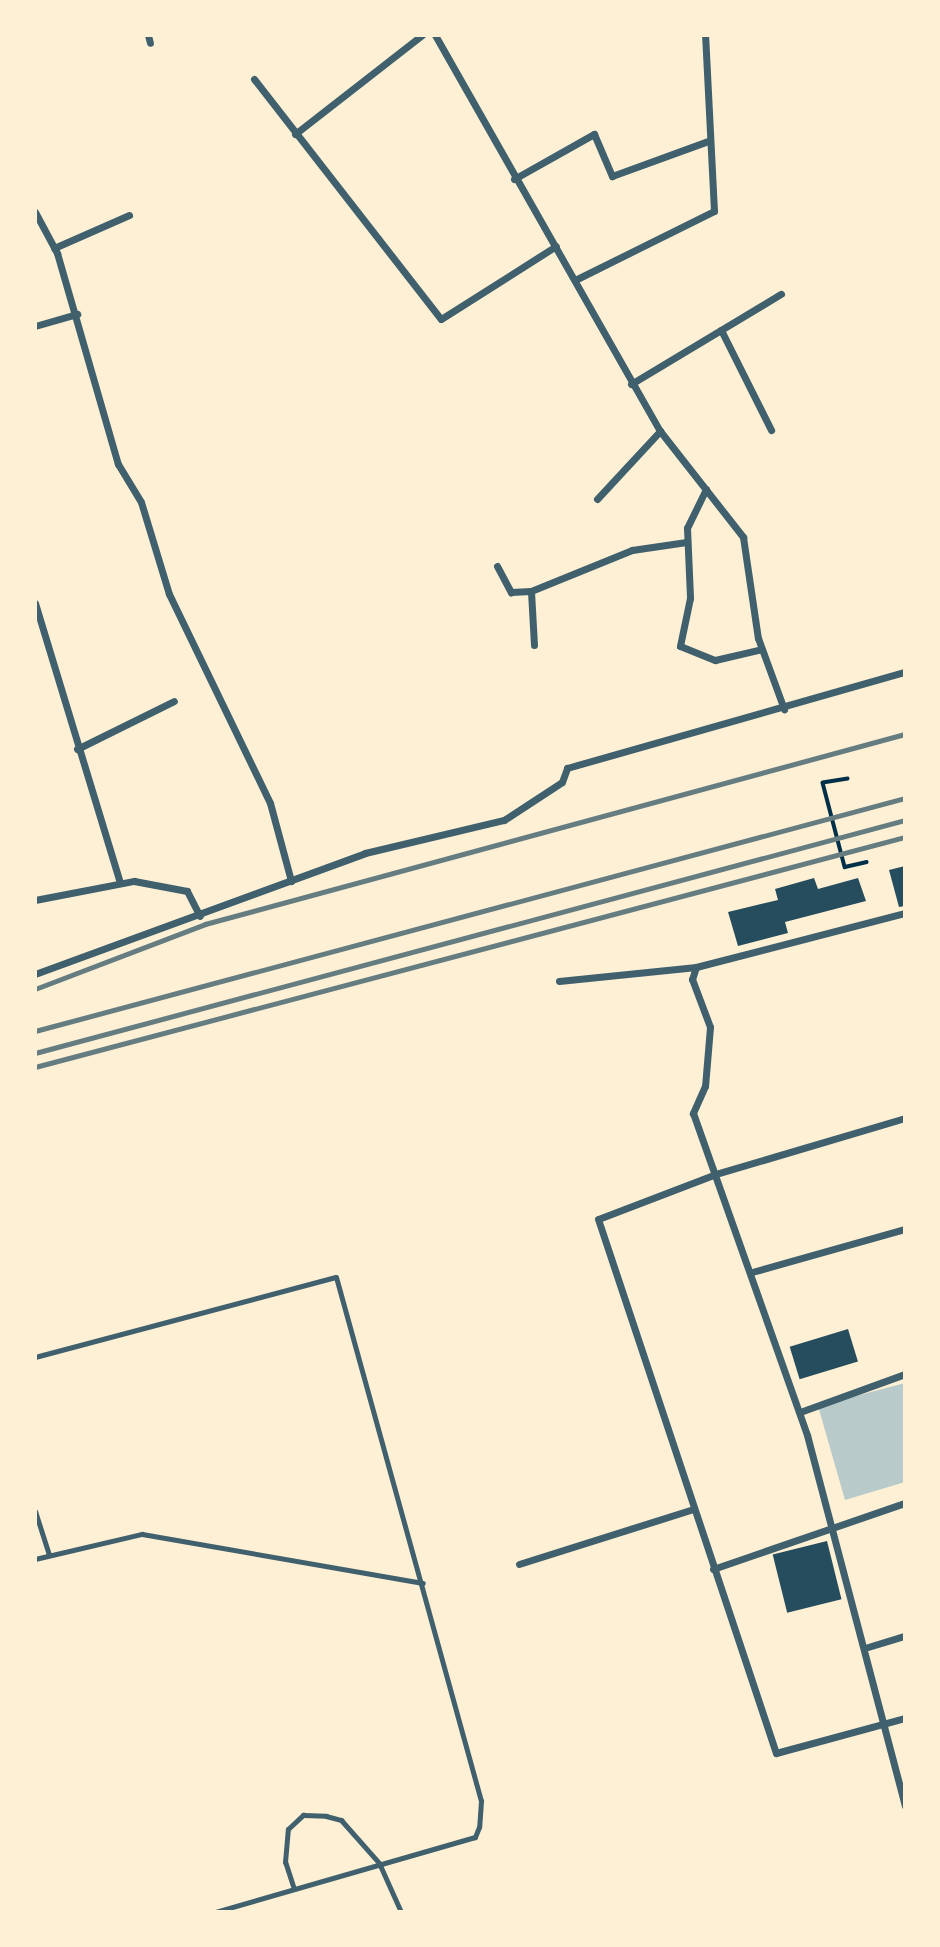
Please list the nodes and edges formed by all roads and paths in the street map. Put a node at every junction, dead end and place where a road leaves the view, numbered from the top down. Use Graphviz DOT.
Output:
graph roads {
  1 [pos="422,35"];
  2 [pos="435,35"];
  3 [pos="705,35"];
  4 [pos="254,79"];
  5 [pos="295,134"];
  6 [pos="708,141"];
  7 [pos="514,179"];
  8 [pos="35,212"];
  9 [pos="129,215"];
  10 [pos="556,246"];
  11 [pos="54,248"];
  12 [pos="575,280"];
  13 [pos="780,294"];
  14 [pos="77,314"];
  15 [pos="35,327"];
  16 [pos="721,330"];
  17 [pos="631,384"];
  18 [pos="771,430"];
  19 [pos="660,431"];
  20 [pos="706,489"];
  21 [pos="597,499"];
  22 [pos="685,542"];
  23 [pos="497,566"];
  24 [pos="531,591"];
  25 [pos="35,603"];
  26 [pos="534,645"];
  27 [pos="762,649"];
  28 [pos="905,672"];
  29 [pos="174,701"];
  30 [pos="784,709"];
  31 [pos="77,749"];
  32 [pos="848,779"];
  33 [pos="866,862"];
  34 [pos="291,881"];
  35 [pos="120,882"];
  36 [pos="35,900"];
  37 [pos="905,913"];
  38 [pos="200,916"];
  39 [pos="696,967"];
  40 [pos="35,974"];
  41 [pos="559,981"];
  42 [pos="905,1118"];
  43 [pos="716,1174"];
  44 [pos="905,1229"];
  45 [pos="752,1272"];
  46 [pos="35,1357"];
  47 [pos="905,1374"];
  48 [pos="800,1412"];
  49 [pos="905,1503"];
  50 [pos="693,1509"];
  51 [pos="35,1511"];
  52 [pos="834,1527"];
  53 [pos="48,1555"];
  54 [pos="35,1559"];
  55 [pos="519,1564"];
  56 [pos="713,1569"];
  57 [pos="424,1583"];
  58 [pos="905,1636"];
  59 [pos="868,1647"];
  60 [pos="905,1718"];
  61 [pos="886,1724"];
  62 [pos="902,1779"];
  63 [pos="905,1806"];
  64 [pos="379,1863"];
  65 [pos="294,1889"];
  66 [pos="215,1912"];
  67 [pos="401,1912"];
  1 -- 5 [label="street"];
  2 -- 7 [label="street"];
  3 -- 6 [label="street"];
  4 -- 5 [label="street"];
  5 -- 10 [label="street"];
  6 -- 7 [label="street"];
  6 -- 12 [label="street"];
  7 -- 10 [label="street"];
  8 -- 11 [label="street"];
  9 -- 11 [label="street"];
  10 -- 12 [label="street"];
  11 -- 14 [label="street"];
  12 -- 17 [label="street"];
  13 -- 16 [label="street"];
  14 -- 15 [label="street"];
  14 -- 34 [label="street"];
  16 -- 17 [label="street"];
  16 -- 18 [label="street"];
  17 -- 19 [label="street"];
  19 -- 20 [label="street"];
  19 -- 21 [label="street"];
  20 -- 22 [label="street"];
  20 -- 27 [label="street"];
  22 -- 24 [label="street"];
  22 -- 27 [label="street"];
  23 -- 24 [label="street"];
  24 -- 26 [label="street"];
  25 -- 31 [label="street"];
  27 -- 30 [label="street"];
  28 -- 30 [label="street"];
  29 -- 31 [label="street"];
  30 -- 34 [label="street"];
  31 -- 35 [label="street"];
  32 -- 33 [label="path"];
  34 -- 38 [label="street"];
  35 -- 36 [label="street"];
  35 -- 38 [label="street"];
  37 -- 39 [label="street"];
  38 -- 40 [label="street"];
  39 -- 41 [label="street"];
  39 -- 43 [label="street"];
  42 -- 43 [label="street"];
  43 -- 45 [label="street"];
  43 -- 50 [label="street"];
  44 -- 45 [label="street"];
  45 -- 48 [label="street"];
  46 -- 57 [label="lane"];
  47 -- 48 [label="street"];
  48 -- 52 [label="street"];
  49 -- 52 [label="street"];
  50 -- 55 [label="street"];
  50 -- 56 [label="street"];
  51 -- 53 [label="lane"];
  52 -- 56 [label="street"];
  52 -- 59 [label="street"];
  53 -- 54 [label="lane"];
  53 -- 57 [label="lane"];
  56 -- 61 [label="street"];
  57 -- 64 [label="lane"];
  58 -- 59 [label="street"];
  59 -- 61 [label="street"];
  60 -- 61 [label="street"];
  61 -- 62 [label="street"];
  62 -- 63 [label="street"];
  64 -- 65 [label="lane"];
  64 -- 65 [label="lane"];
  64 -- 67 [label="lane"];
  65 -- 66 [label="lane"];
}
